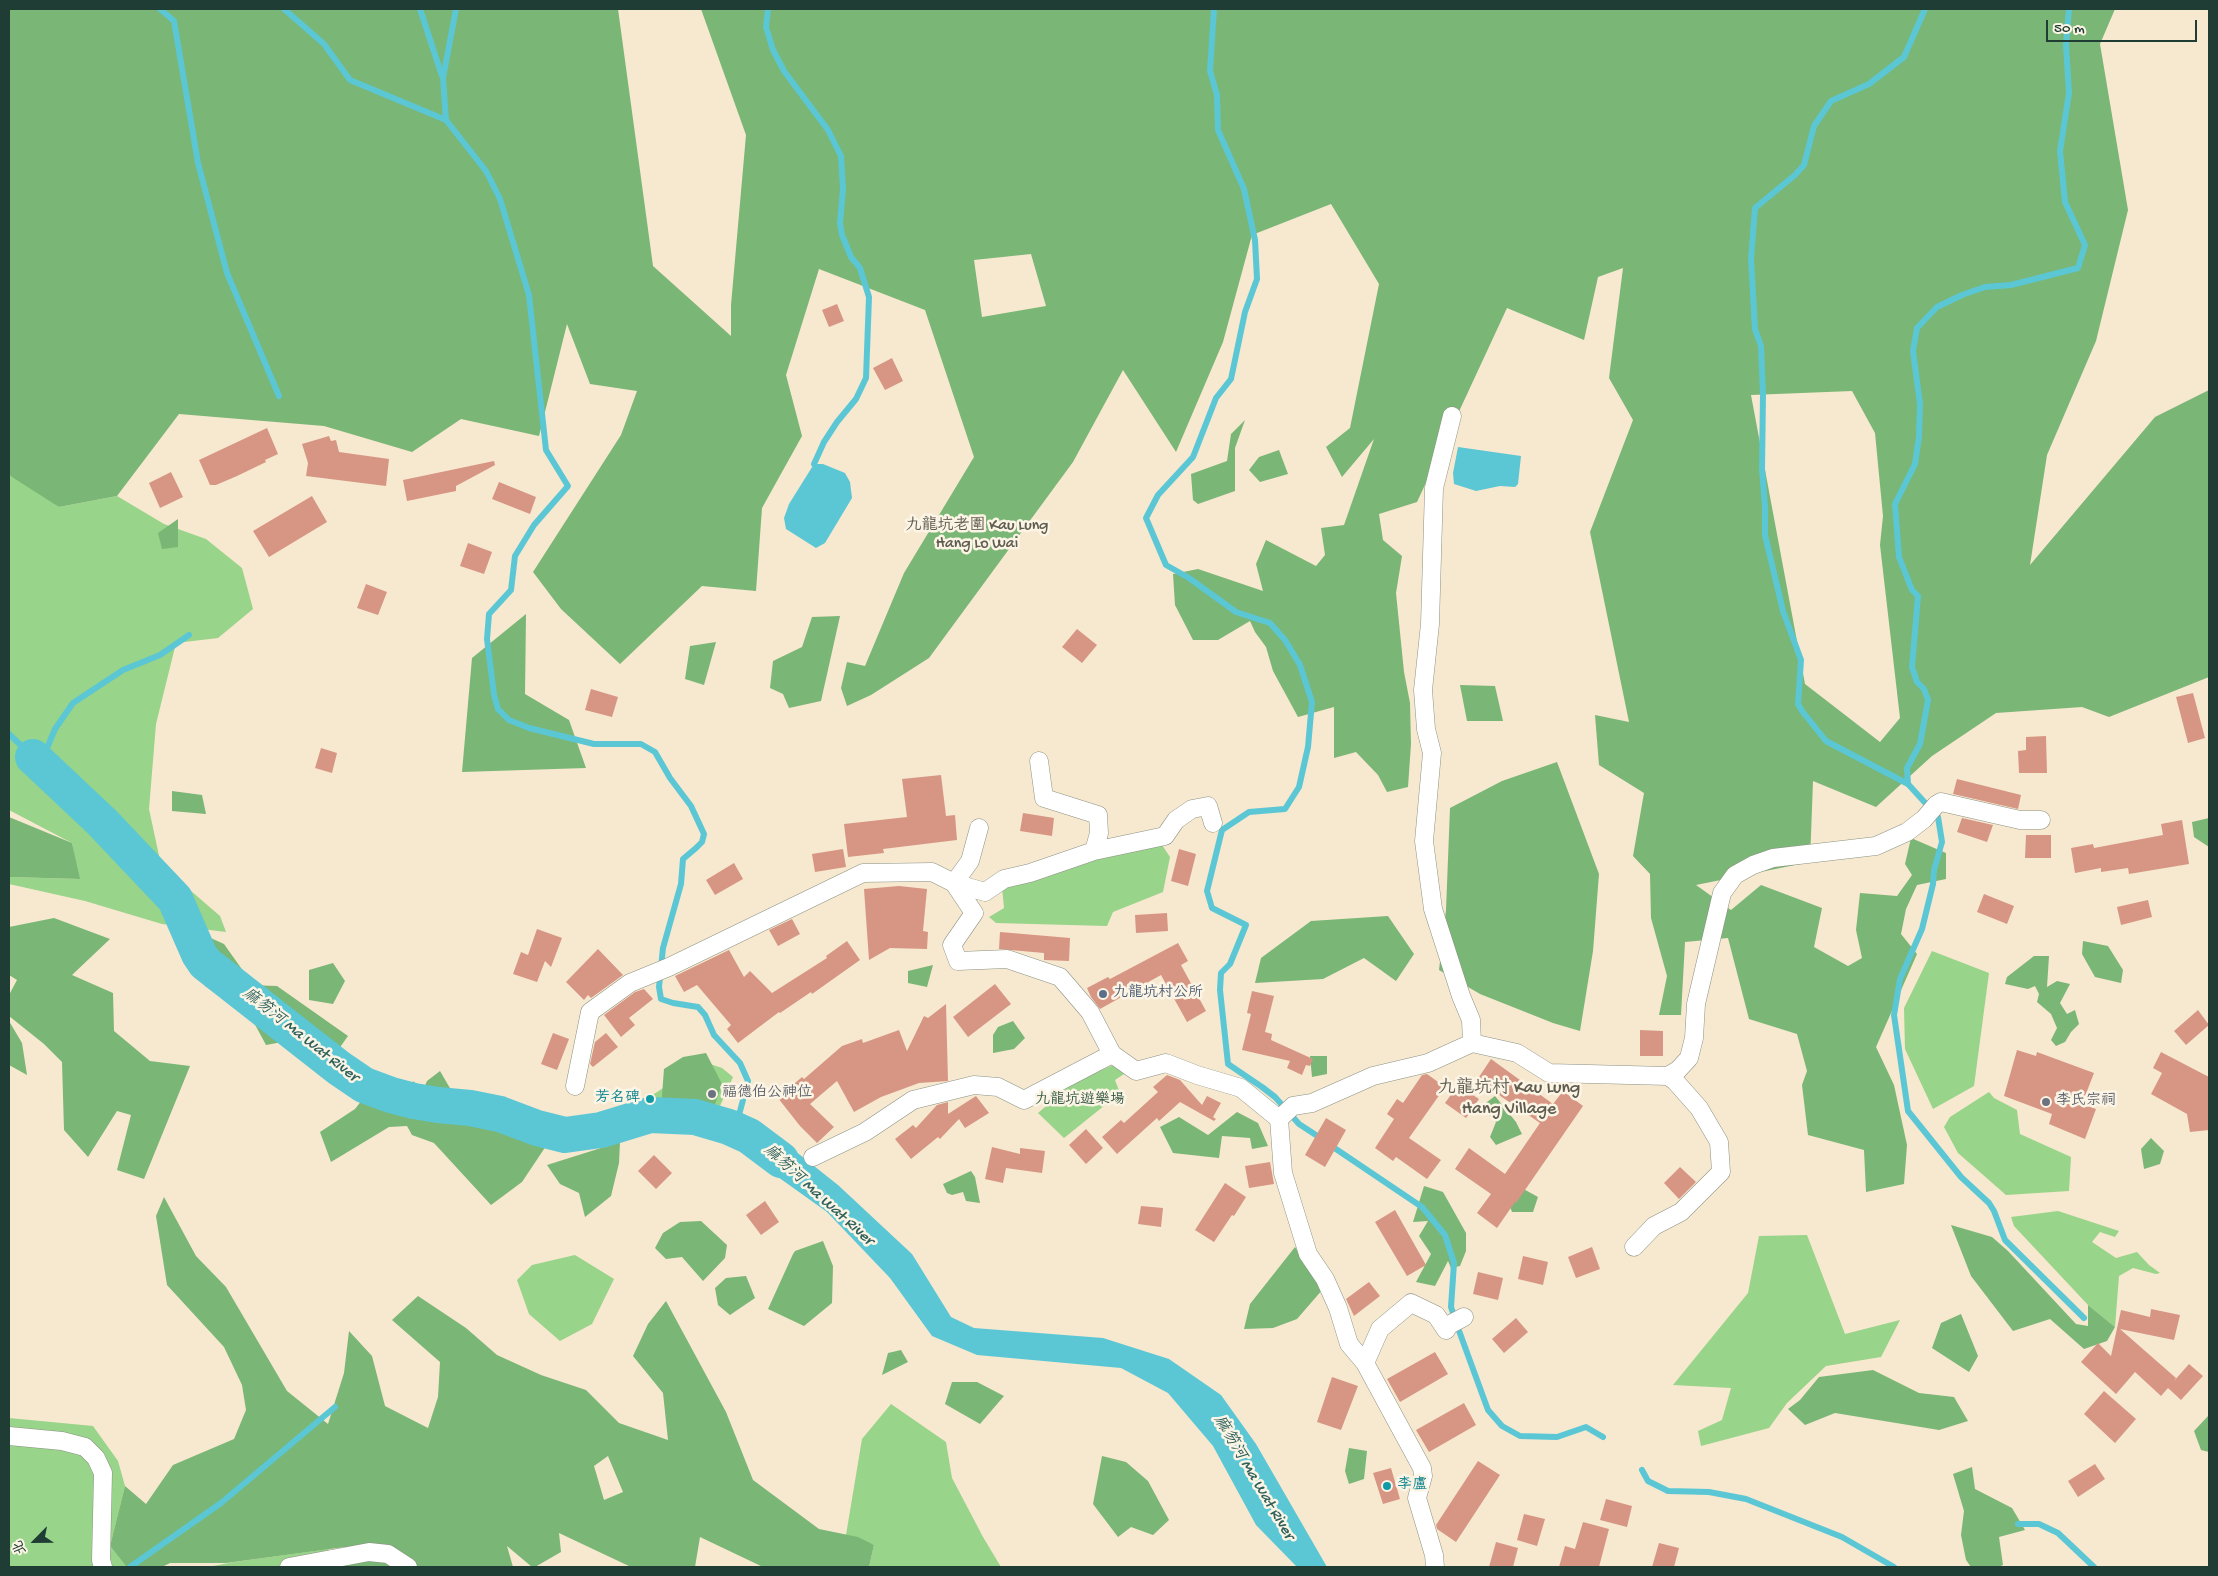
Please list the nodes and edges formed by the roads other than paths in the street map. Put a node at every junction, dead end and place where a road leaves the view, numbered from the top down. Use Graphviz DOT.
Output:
graph roads {
  1 [pos="1452,416"];
  2 [pos="1039,761"];
  3 [pos="2041,820"];
  4 [pos="1213,822"];
  5 [pos="979,828"];
  6 [pos="1094,851"];
  7 [pos="954,883"];
  8 [pos="1472,1043"];
  9 [pos="1112,1054"];
  10 [pos="1668,1076"];
  11 [pos="575,1086"];
  12 [pos="1279,1119"];
  13 [pos="813,1157"];
  14 [pos="1634,1247"];
  15 [pos="1464,1317"];
  16 [pos="1365,1363"];
  17 [pos="9,1436"];
  18 [pos="103,1567"];
  19 [pos="289,1567"];
  20 [pos="408,1567"];
  21 [pos="1436,1567"];
  1 -- 8 [label="street"];
  2 -- 6 [label="street"];
  3 -- 10 [label="street"];
  4 -- 6 [label="street"];
  5 -- 7 [label="street"];
  6 -- 7 [label="street"];
  7 -- 9 [label="street"];
  7 -- 11 [label="street"];
  8 -- 10 [label="street"];
  8 -- 12 [label="street"];
  9 -- 12 [label="street"];
  9 -- 13 [label="street"];
  10 -- 14 [label="street"];
  12 -- 16 [label="street"];
  15 -- 16 [label="street"];
  16 -- 21 [label="street"];
  17 -- 18 [label="street"];
  19 -- 20 [label="street"];
}
